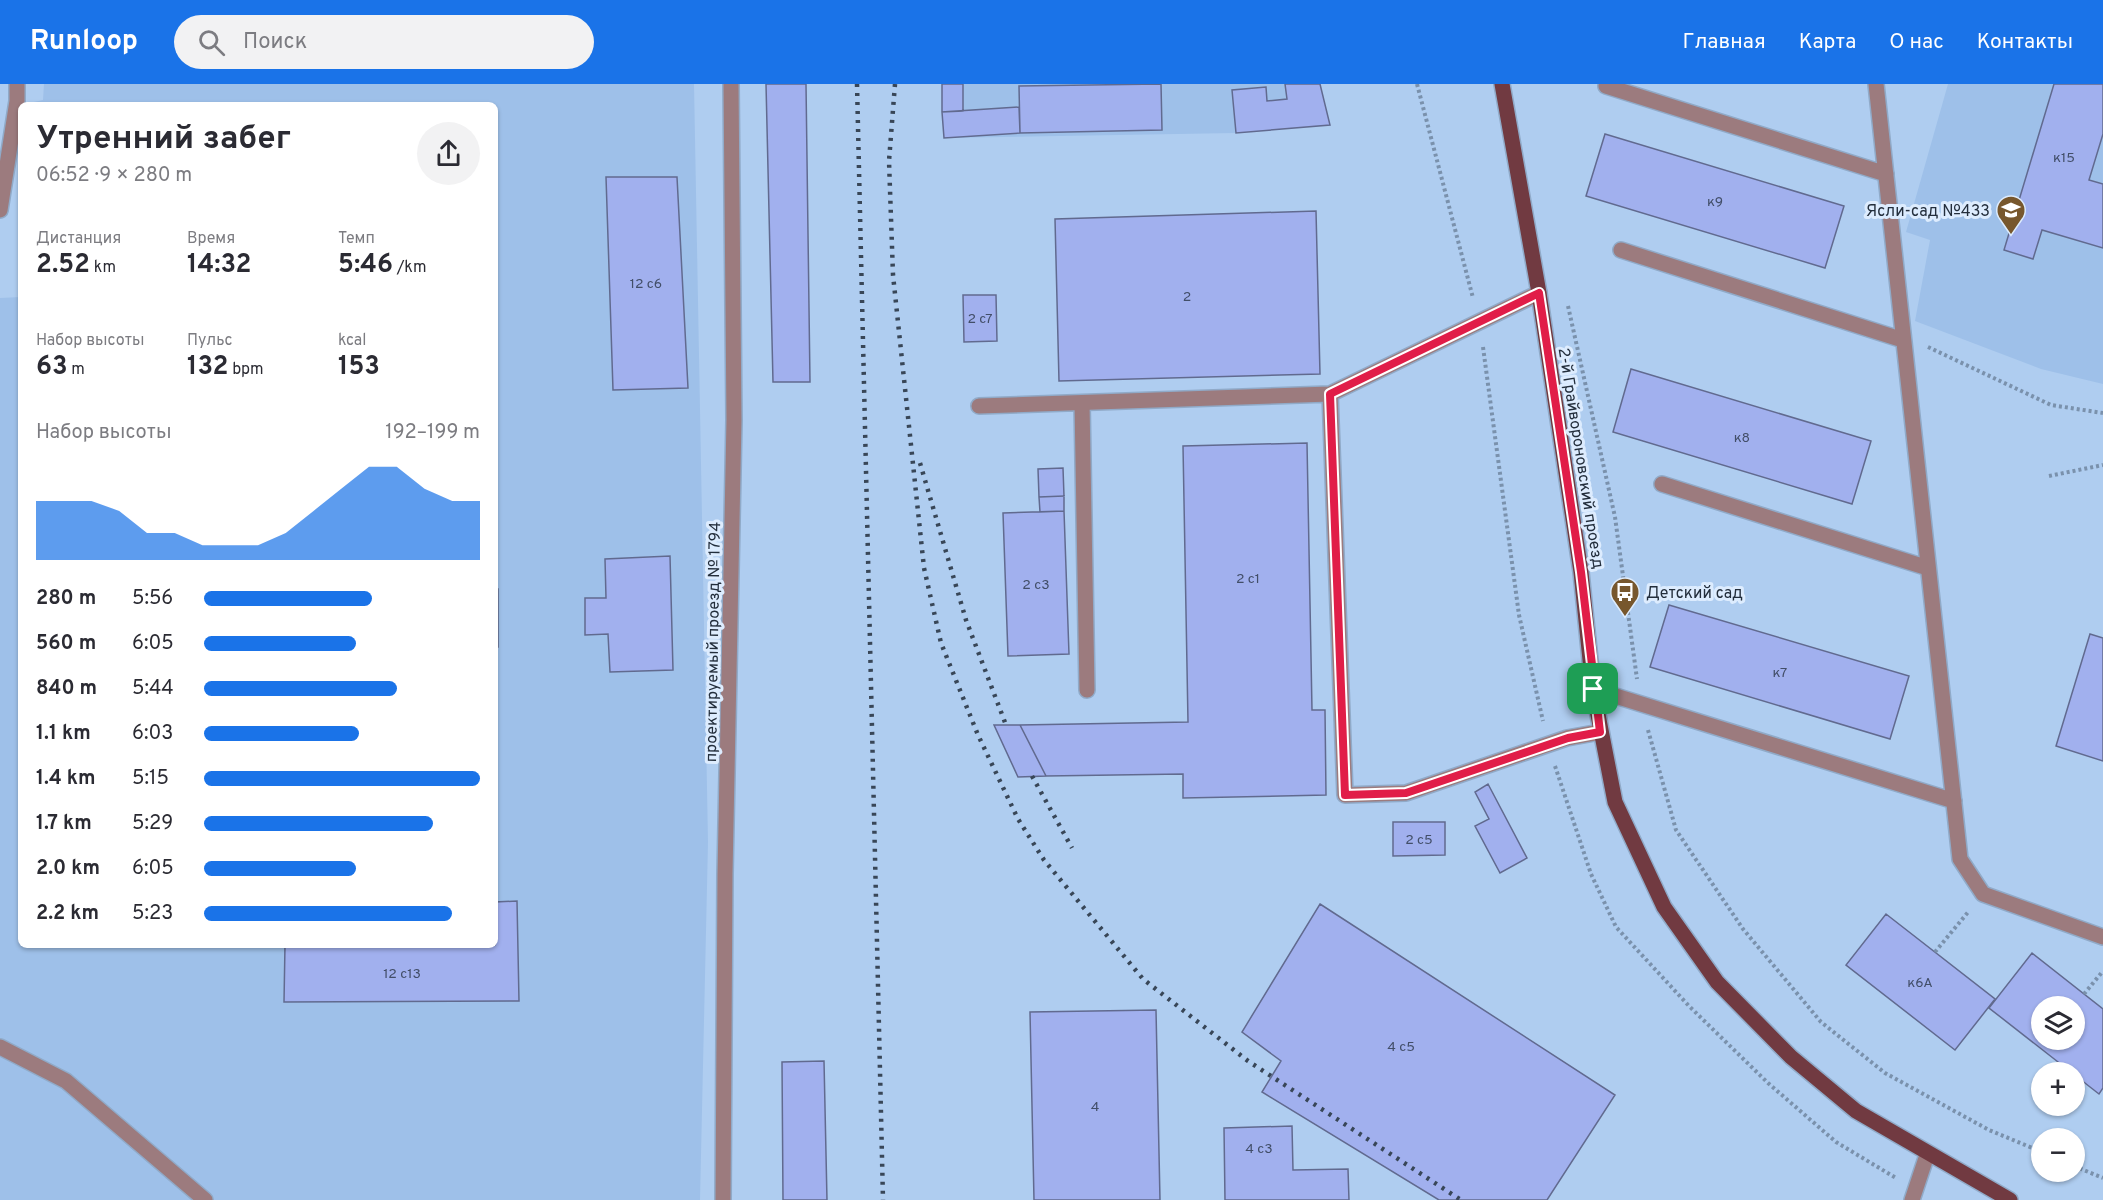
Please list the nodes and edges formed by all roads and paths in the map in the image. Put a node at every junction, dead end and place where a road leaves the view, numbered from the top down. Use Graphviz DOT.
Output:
graph roads {
  1 [pos="17,84"];
  2 [pos="731,84"];
  3 [pos="1417,84"];
  4 [pos="1502,84"];
  5 [pos="1876,84"];
  6 [pos="1606,86"];
  7 [pos="1886,174"];
  8 [pos="0,210"];
  9 [pos="1621,250"];
  10 [pos="1539,293"];
  11 [pos="1567,301"];
  12 [pos="1478,321"];
  13 [pos="1903,340"];
  14 [pos="1927,347"];
  15 [pos="1330,394"];
  16 [pos="1082,403"];
  17 [pos="980,406"];
  18 [pos="2103,414"];
  19 [pos="2103,465"];
  20 [pos="2049,476"];
  21 [pos="1662,484"];
  22 [pos="1928,568"];
  23 [pos="1593,689"];
  24 [pos="1087,690"];
  25 [pos="1641,703"];
  26 [pos="1600,732"];
  27 [pos="1549,745"];
  28 [pos="1954,801"];
  29 [pos="1983,894"];
  30 [pos="2103,937"];
  31 [pos="1935,952"];
  32 [pos="2103,971"];
  33 [pos="2084,994"];
  34 [pos="0,1047"];
  35 [pos="2031,1147"];
  36 [pos="1927,1155"];
  37 [pos="2085,1171"];
  38 [pos="2103,1178"];
  39 [pos="205,1200"];
  40 [pos="723,1200"];
  41 [pos="1912,1200"];
  42 [pos="2010,1200"];
  1 -- 8 [label="street"];
  2 -- 40 [label="street, проектируемый проезд № 1794"];
  3 -- 12 [label="path"];
  4 -- 10 [label="main road, 2-й Грайвороновский проезд"];
  5 -- 7 [label="street"];
  6 -- 7 [label="street"];
  7 -- 13 [label="street"];
  9 -- 13 [label="street"];
  10 -- 12 [label="street"];
  10 -- 23 [label="main road, 2-й Грайвороновский проезд"];
  11 -- 25 [label="path"];
  12 -- 15 [label="street"];
  12 -- 27 [label="path"];
  13 -- 22 [label="street"];
  14 -- 18 [label="path"];
  15 -- 16 [label="street"];
  15 -- 27 [label="street"];
  16 -- 17 [label="street"];
  16 -- 24 [label="street"];
  19 -- 20 [label="path"];
  21 -- 22 [label="street"];
  22 -- 28 [label="street"];
  23 -- 25 [label="street"];
  23 -- 26 [label="main road, 2-й Грайвороновский проезд"];
  25 -- 28 [label="street"];
  25 -- 35 [label="path"];
  26 -- 27 [label="street"];
  26 -- 36 [label="main road, 2-й Грайвороновский проезд"];
  28 -- 29 [label="street"];
  29 -- 30 [label="street"];
  29 -- 31 [label="path"];
  32 -- 33 [label="path"];
  34 -- 39 [label="street"];
  36 -- 41 [label="street"];
  36 -- 42 [label="main road, 2-й Грайвороновский проезд"];
  37 -- 38 [label="path"];
}
